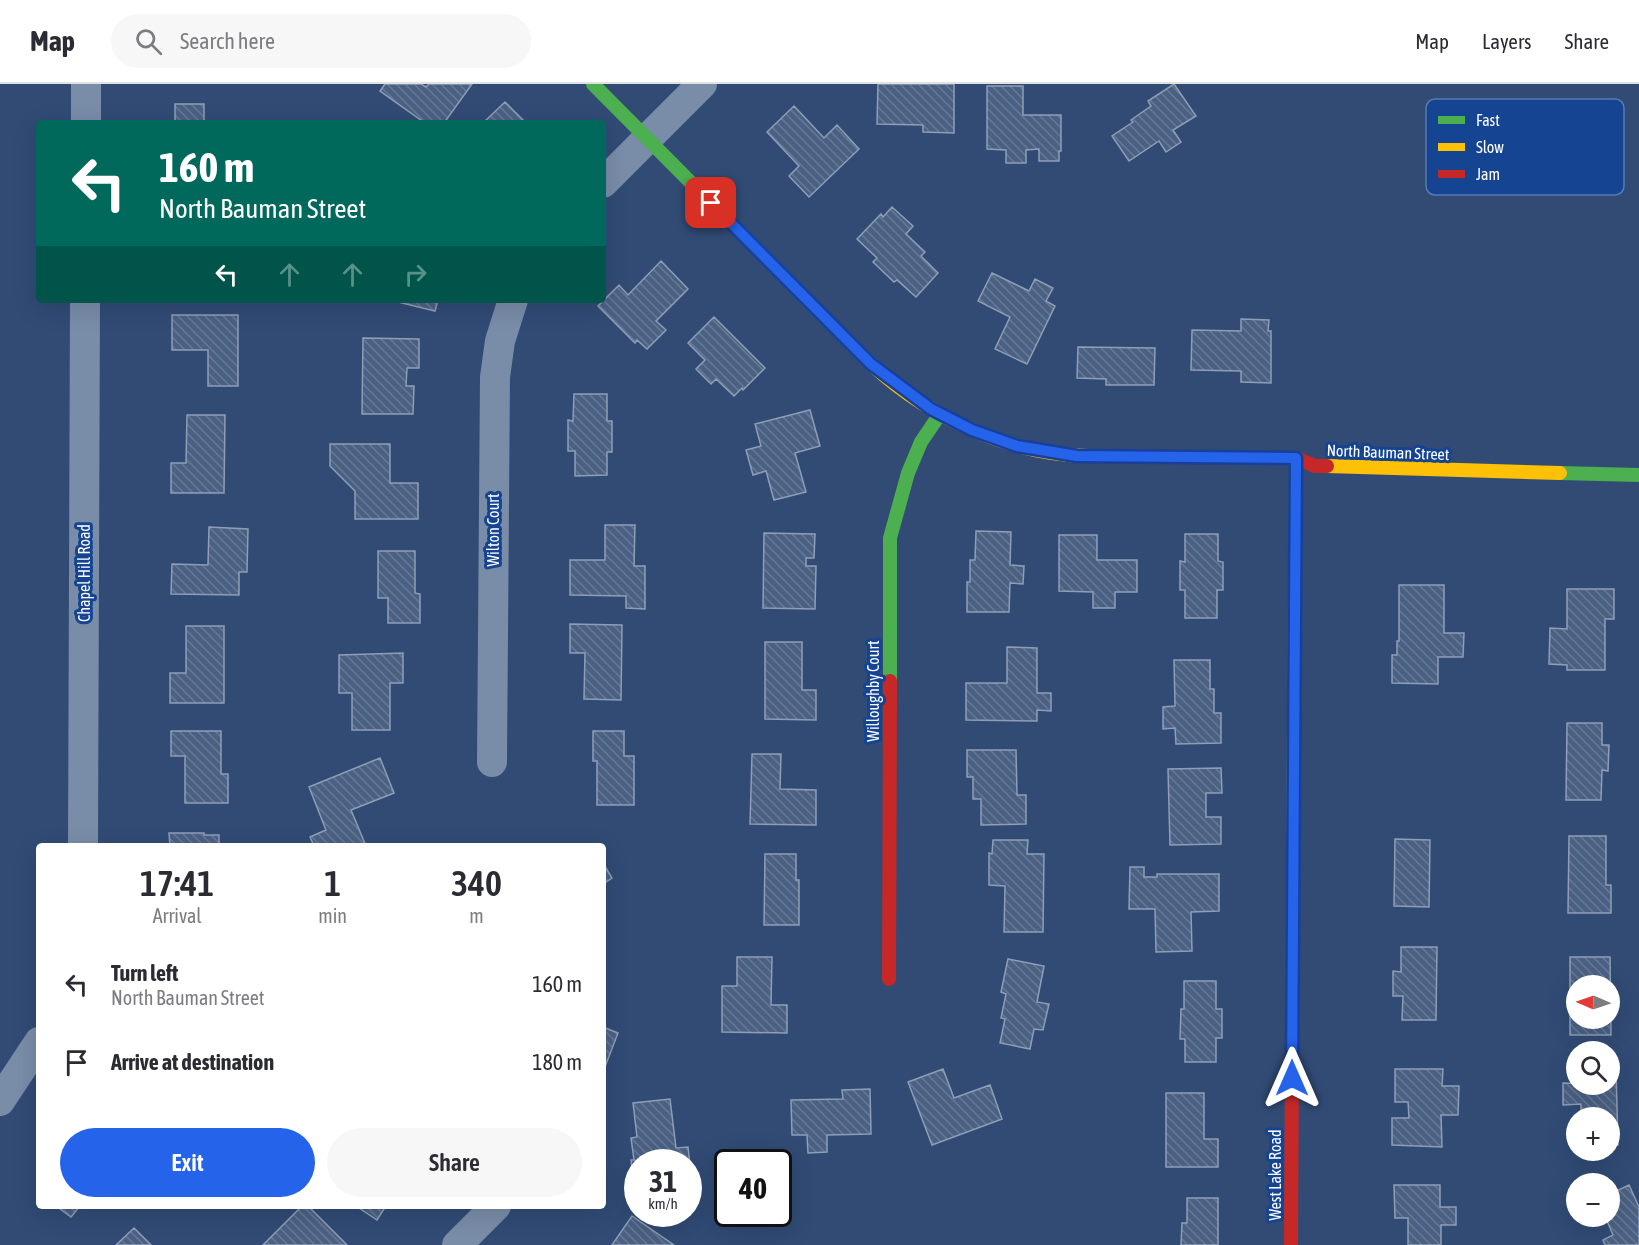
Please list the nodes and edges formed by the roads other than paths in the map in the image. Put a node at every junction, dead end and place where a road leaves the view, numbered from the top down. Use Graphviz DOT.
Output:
graph roads {
  1 [pos="86,84"];
  2 [pos="593,84"];
  3 [pos="702,84"];
  4 [pos="86,120"];
  5 [pos="647,139"];
  6 [pos="606,180"];
  7 [pos="85,303"];
  8 [pos="512,303"];
  9 [pos="940,414"];
  10 [pos="1296,458"];
  11 [pos="1639,475"];
  12 [pos="492,762"];
  13 [pos="83,843"];
  14 [pos="889,979"];
  15 [pos="36,1047"];
  16 [pos="0,1101"];
  17 [pos="493,1209"];
  18 [pos="457,1245"];
  19 [pos="1291,1245"];
  1 -- 4 [label="street"];
  2 -- 5 [label="street, North Bauman Street"];
  3 -- 5 [label="street"];
  5 -- 6 [label="street"];
  5 -- 9 [label="street, North Bauman Street"];
  7 -- 13 [label="street, Chapel Hill Road"];
  8 -- 12 [label="street, Wilton Court"];
  9 -- 10 [label="street, North Bauman Street"];
  9 -- 14 [label="street, Willoughby Court"];
  10 -- 11 [label="street, North Bauman Street"];
  10 -- 19 [label="street, West Lake Road"];
  15 -- 16 [label="street"];
  17 -- 18 [label="street"];
}
